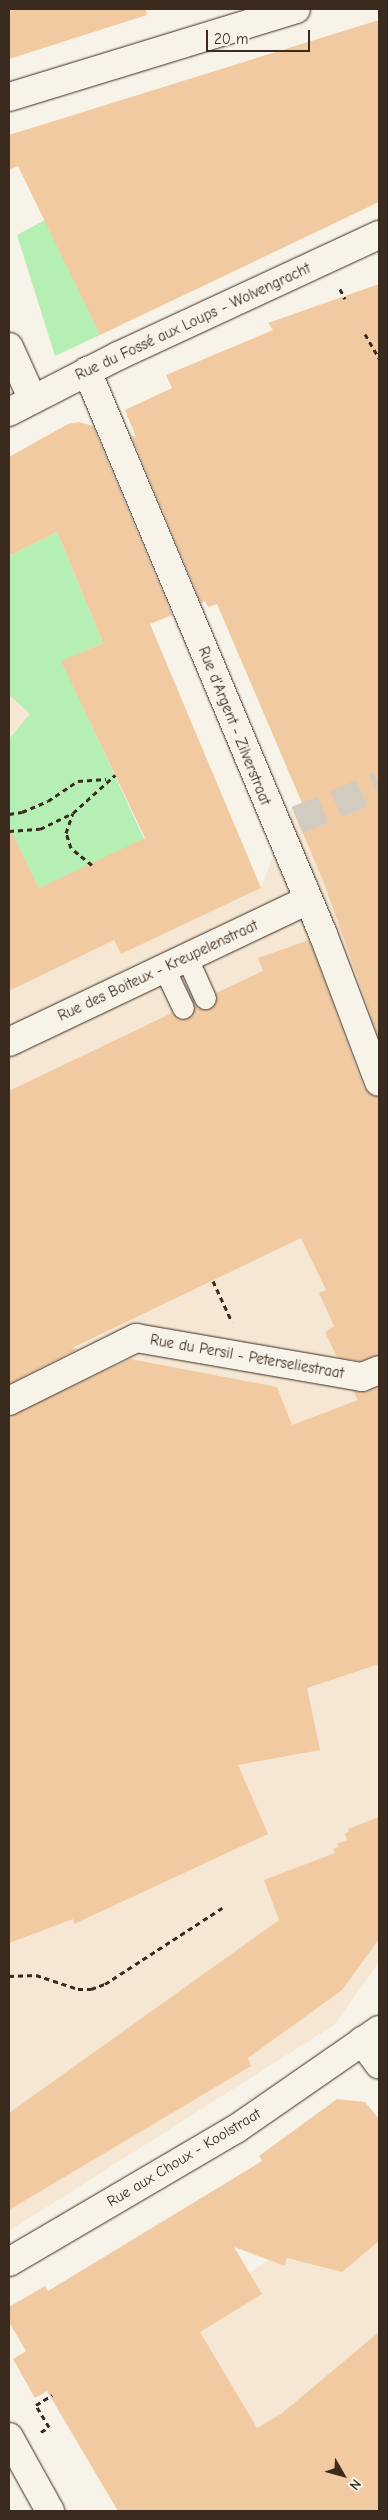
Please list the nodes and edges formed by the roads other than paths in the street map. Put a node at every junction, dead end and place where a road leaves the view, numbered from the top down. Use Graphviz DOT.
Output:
graph roads {
  1 [pos="296,9"];
  2 [pos="9,97"];
  3 [pos="379,235"];
  4 [pos="9,347"];
  5 [pos="87,370"];
  6 [pos="32,398"];
  7 [pos="9,412"];
  8 [pos="308,900"];
  9 [pos="175,963"];
  10 [pos="205,998"];
  11 [pos="183,1008"];
  12 [pos="9,1042"];
  13 [pos="379,1082"];
  14 [pos="379,1370"];
  15 [pos="9,1400"];
  16 [pos="371,2035"];
  17 [pos="379,2064"];
  18 [pos="9,2262"];
  19 [pos="11,2442"];
  20 [pos="50,2511"];
  1 -- 2 [label="street"];
  3 -- 5 [label="street, Rue du Fossé aux Loups - Wolvengracht"];
  4 -- 6 [label="street"];
  5 -- 6 [label="street, Rue du Fossé aux Loups - Wolvengracht"];
  5 -- 8 [label="street, Rue d'Argent - Zilverstraat"];
  6 -- 7 [label="street, Rue du Fossé aux Loups - Wolvengracht"];
  8 -- 9 [label="street, Rue des Boiteux - Kreupelenstraat"];
  8 -- 13 [label="street, Rue d'Argent - Zilverstraat"];
  9 -- 10 [label="lane"];
  9 -- 11 [label="lane"];
  9 -- 12 [label="street, Rue des Boiteux - Kreupelenstraat"];
  14 -- 15 [label="street, Rue du Persil - Peterseliestraat"];
  16 -- 17 [label="street"];
  16 -- 18 [label="street, Rue aux Choux - Koolstraat"];
  19 -- 20 [label="street"];
}
